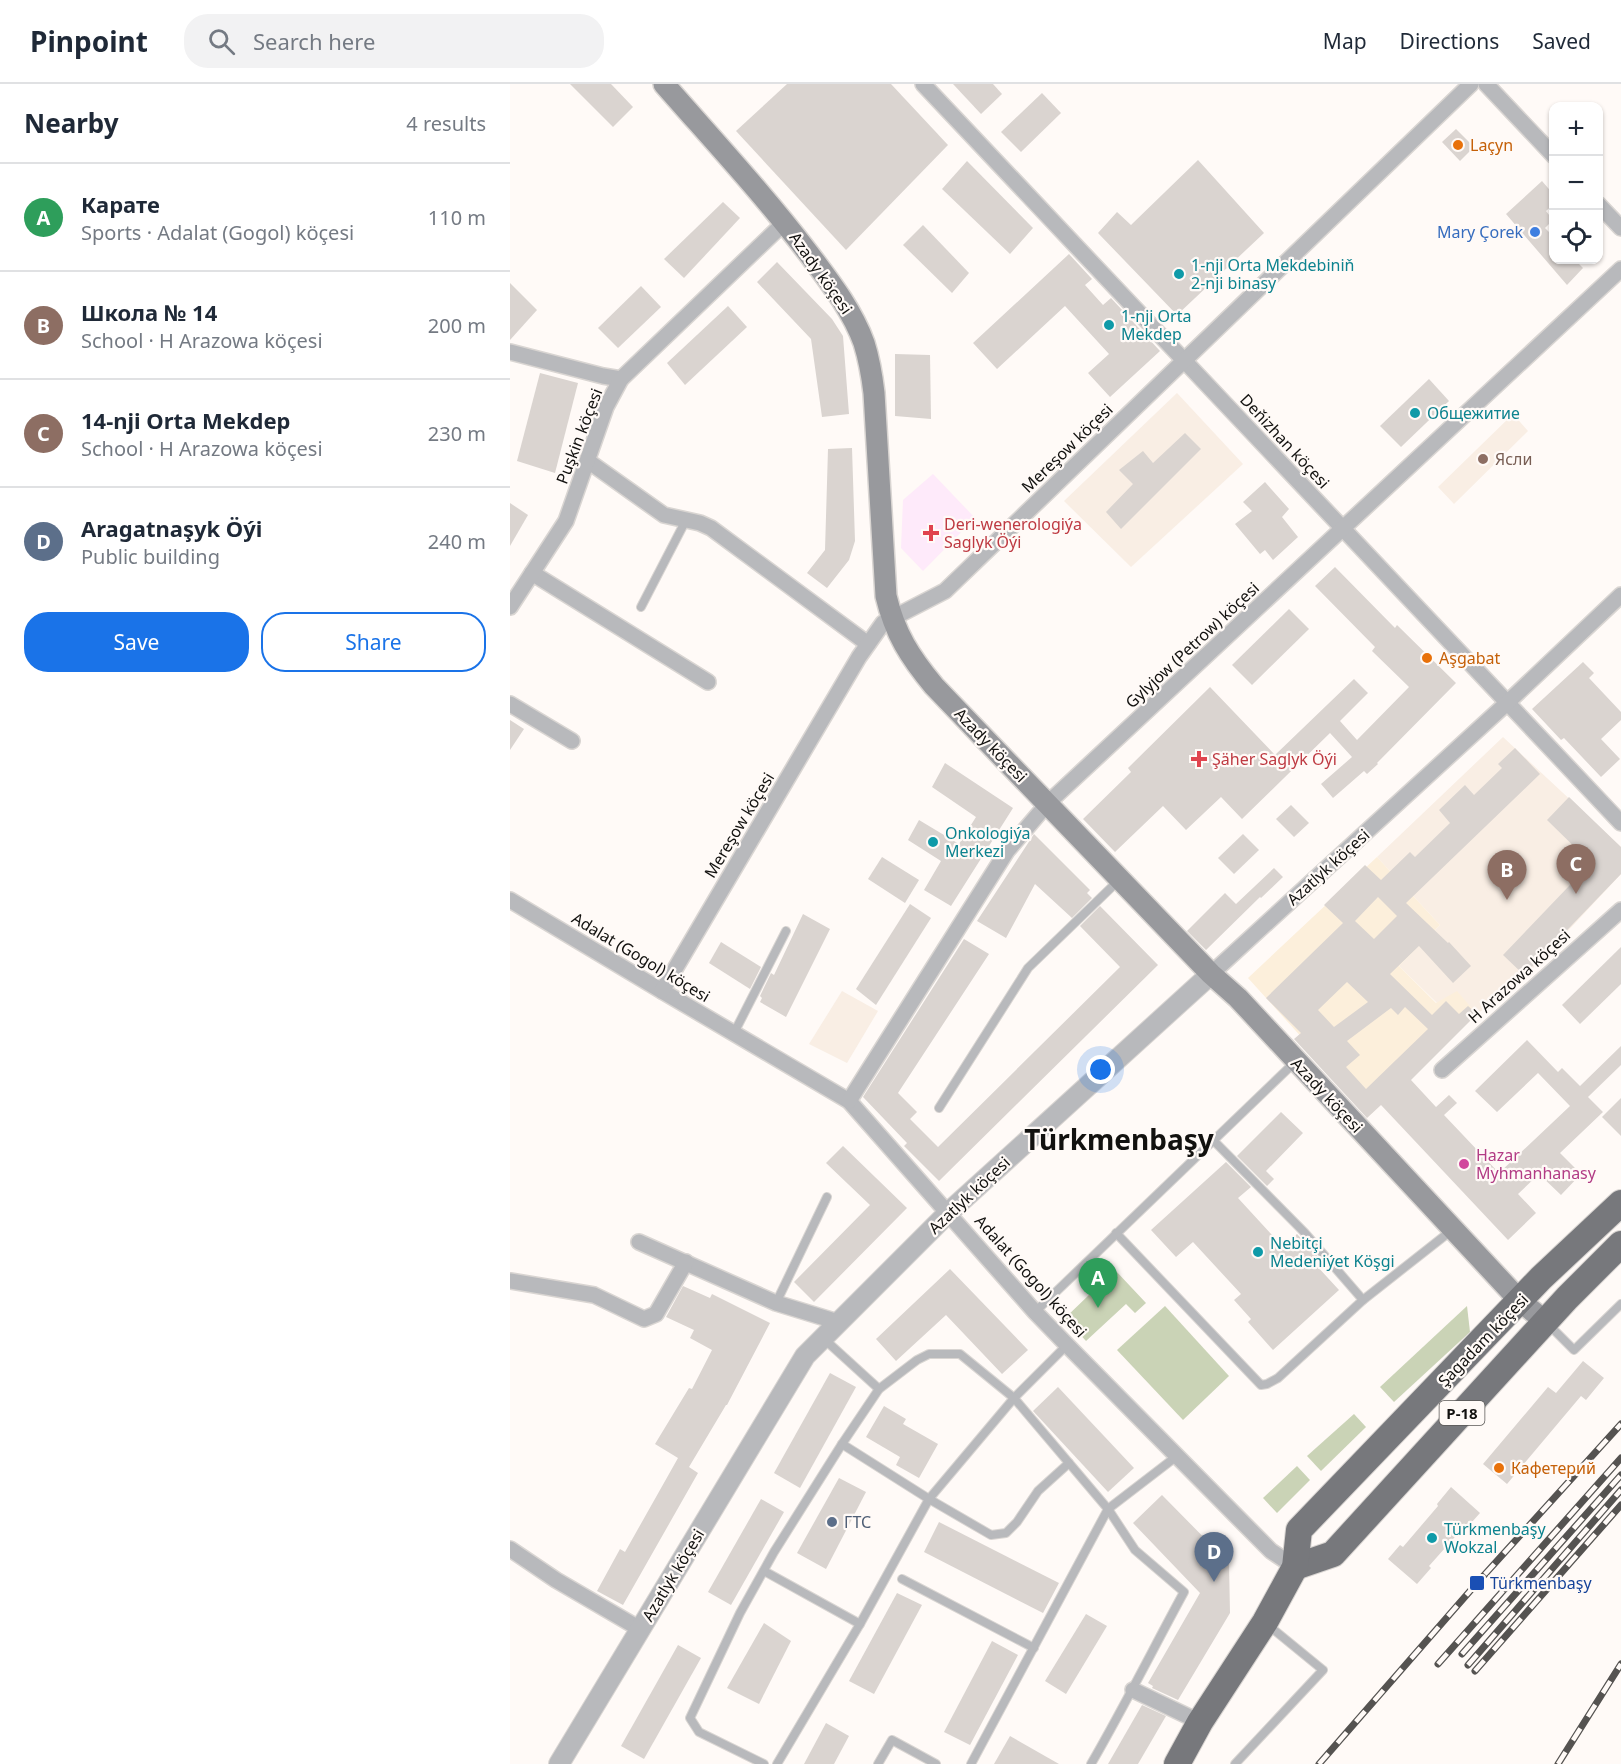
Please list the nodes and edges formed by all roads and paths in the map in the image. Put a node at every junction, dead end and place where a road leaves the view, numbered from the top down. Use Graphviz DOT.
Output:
graph roads {
  1 [pos="664,84"];
  2 [pos="923,84"];
  3 [pos="1471,84"];
  4 [pos="1486,84"];
  5 [pos="1549,151"];
  6 [pos="1603,208"];
  7 [pos="785,222"];
  8 [pos="1621,228"];
  9 [pos="1621,269"];
  10 [pos="510,352"];
  11 [pos="1184,361"];
  12 [pos="621,379"];
  13 [pos="588,461"];
  14 [pos="686,520"];
  15 [pos="1343,530"];
  16 [pos="532,573"];
  17 [pos="1621,596"];
  18 [pos="510,607"];
  19 [pos="641,607"];
  20 [pos="891,618"];
  21 [pos="868,644"];
  22 [pos="708,682"];
  23 [pos="1507,703"];
  24 [pos="510,704"];
  25 [pos="572,741"];
  26 [pos="1048,803"];
  27 [pos="1621,823"];
  28 [pos="1120,879"];
  29 [pos="510,900"];
  30 [pos="1621,910"];
  31 [pos="786,932"];
  32 [pos="1211,974"];
  33 [pos="662,992"];
  34 [pos="734,1034"];
  35 [pos="1296,1061"];
  36 [pos="1442,1070"];
  37 [pos="849,1101"];
  38 [pos="939,1108"];
  39 [pos="1212,1139"];
  40 [pos="827,1197"];
  41 [pos="1621,1203"];
  42 [pos="949,1212"];
  43 [pos="1452,1230"];
  44 [pos="1116,1233"];
  45 [pos="639,1242"];
  46 [pos="1621,1245"];
  47 [pos="686,1262"];
  48 [pos="510,1281"];
  49 [pos="1363,1300"];
  50 [pos="1520,1301"];
  51 [pos="776,1303"];
  52 [pos="1621,1304"];
  53 [pos="1035,1312"];
  54 [pos="837,1322"];
  55 [pos="1546,1322"];
  56 [pos="822,1337"];
  57 [pos="1066,1345"];
  58 [pos="879,1389"];
  59 [pos="1014,1398"];
  60 [pos="842,1444"];
  61 [pos="1177,1456"];
  62 [pos="1069,1463"];
  63 [pos="929,1499"];
  64 [pos="1108,1509"];
  65 [pos="510,1549"];
  66 [pos="1295,1567"];
  67 [pos="764,1571"];
  68 [pos="902,1579"];
  69 [pos="1265,1622"];
  70 [pos="860,1624"];
  71 [pos="640,1629"];
  72 [pos="1034,1648"];
  73 [pos="1133,1690"];
  74 [pos="1200,1722"];
  75 [pos="559,1764"];
  76 [pos="764,1764"];
  77 [pos="777,1764"];
  78 [pos="878,1764"];
  79 [pos="936,1764"];
  80 [pos="971,1764"];
  81 [pos="1091,1764"];
  82 [pos="1177,1764"];
  83 [pos="1235,1764"];
  1 -- 7 [label="main road, Azady köçesi"];
  2 -- 11 [label="street, Deňizhan köçesi"];
  3 -- 11 [label="street, Mereşow köçesi"];
  4 -- 5 [label="street"];
  6 -- 8 [label="street"];
  7 -- 12 [label="street, Puşkin köçesi"];
  7 -- 20 [label="main road, Azady köçesi"];
  9 -- 15 [label="street, Gylyjow (Petrow) köçesi"];
  10 -- 12 [label="street"];
  11 -- 15 [label="street, Deňizhan köçesi"];
  11 -- 20 [label="street, Mereşow köçesi"];
  12 -- 13 [label="street, Puşkin köçesi"];
  13 -- 14 [label="street"];
  13 -- 16 [label="street, Puşkin köçesi"];
  14 -- 19 [label="lane"];
  14 -- 21 [label="street"];
  15 -- 23 [label="street, Deňizhan köçesi"];
  15 -- 26 [label="street, Gylyjow (Petrow) köçesi"];
  16 -- 18 [label="street, Puşkin köçesi"];
  16 -- 22 [label="street"];
  17 -- 23 [label="street, Azatlyk köçesi"];
  20 -- 21 [label="street, Mereşow köçesi"];
  20 -- 26 [label="main road, Azady köçesi"];
  21 -- 33 [label="street, Mereşow köçesi"];
  23 -- 27 [label="street, Deňizhan köçesi"];
  23 -- 32 [label="street, Azatlyk köçesi"];
  24 -- 25 [label="street"];
  26 -- 28 [label="main road, Azady köçesi"];
  26 -- 37 [label="street, Gylyjow (Petrow) köçesi"];
  28 -- 32 [label="main road, Azady köçesi"];
  28 -- 38 [label="lane"];
  29 -- 33 [label="street, Adalat (Gogol) köçesi"];
  30 -- 36 [label="street, H Arazowa köçesi"];
  31 -- 34 [label="lane"];
  32 -- 35 [label="main road, Azady köçesi"];
  32 -- 42 [label="street, Azatlyk köçesi"];
  33 -- 34 [label="street, Adalat (Gogol) köçesi"];
  34 -- 37 [label="street, Adalat (Gogol) köçesi"];
  35 -- 39 [label="lane"];
  35 -- 43 [label="main road, Azady köçesi"];
  37 -- 42 [label="street, Adalat (Gogol) köçesi"];
  39 -- 44 [label="lane"];
  39 -- 49 [label="lane"];
  40 -- 51 [label="lane"];
  41 -- 50 [label="highway, Şagadam köçesi / P-18"];
  42 -- 53 [label="street, Adalat (Gogol) köçesi"];
  42 -- 54 [label="street, Azatlyk köçesi"];
  43 -- 49 [label="lane"];
  43 -- 50 [label="main road, Azady köçesi"];
  44 -- 49 [label="lane"];
  44 -- 53 [label="lane"];
  45 -- 47 [label="street"];
  46 -- 55 [label="highway, Şagadam köçesi / P-18"];
  47 -- 48 [label="street"];
  47 -- 51 [label="street"];
  50 -- 55 [label="main road, Azady köçesi"];
  50 -- 66 [label="highway, Şagadam köçesi / P-18"];
  51 -- 54 [label="street"];
  52 -- 55 [label="lane"];
  53 -- 57 [label="street, Adalat (Gogol) köçesi"];
  54 -- 56 [label="street, Azatlyk köçesi"];
  55 -- 66 [label="highway, Şagadam köçesi / P-18"];
  56 -- 58 [label="lane"];
  56 -- 71 [label="street, Azatlyk köçesi"];
  57 -- 59 [label="lane"];
  57 -- 61 [label="street, Adalat (Gogol) köçesi"];
  58 -- 59 [label="lane"];
  58 -- 60 [label="lane"];
  59 -- 62 [label="lane"];
  59 -- 63 [label="lane"];
  60 -- 63 [label="lane"];
  60 -- 67 [label="lane"];
  61 -- 64 [label="lane"];
  61 -- 66 [label="street, Adalat (Gogol) köçesi"];
  62 -- 63 [label="lane"];
  62 -- 64 [label="lane"];
  63 -- 70 [label="lane"];
  64 -- 72 [label="lane"];
  64 -- 73 [label="lane"];
  65 -- 71 [label="street"];
  66 -- 69 [label="highway, Şagadam köçesi / P-18"];
  67 -- 70 [label="lane"];
  67 -- 76 [label="lane"];
  68 -- 72 [label="lane"];
  69 -- 74 [label="highway, Şagadam köçesi / P-18"];
  69 -- 83 [label="lane"];
  70 -- 77 [label="lane"];
  71 -- 75 [label="street, Azatlyk köçesi"];
  72 -- 80 [label="lane"];
  73 -- 74 [label="street"];
  73 -- 81 [label="lane"];
  74 -- 82 [label="highway, Şagadam köçesi / P-18"];
  78 -- 79 [label="lane"];
}
